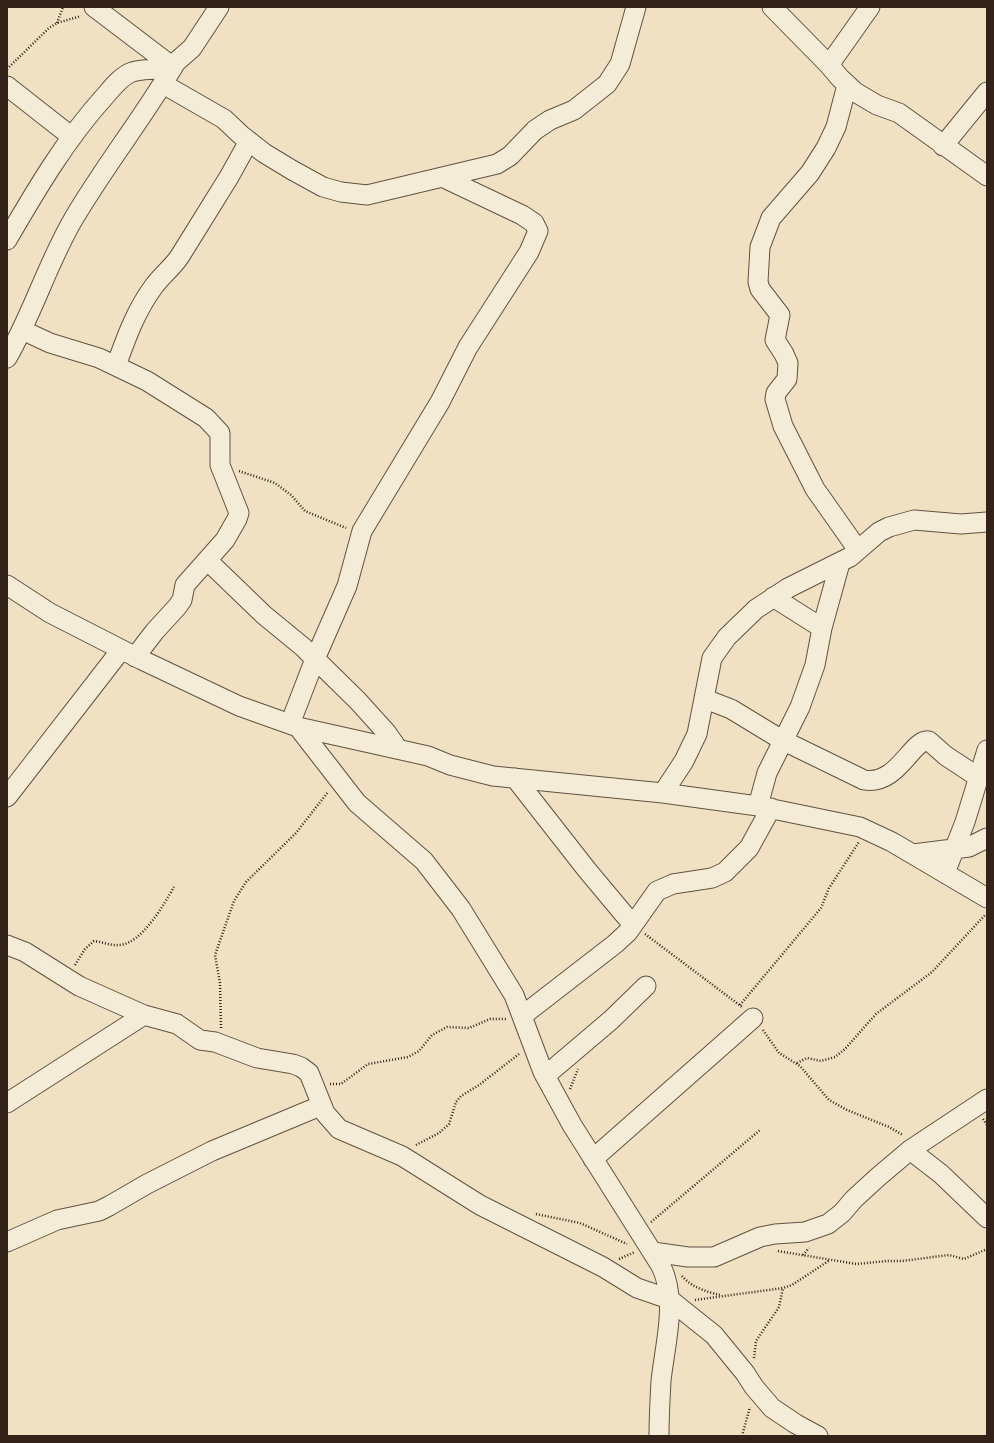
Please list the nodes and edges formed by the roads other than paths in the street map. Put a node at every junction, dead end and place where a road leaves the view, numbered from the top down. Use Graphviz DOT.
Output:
graph roads {
  1 [pos="219,7"];
  2 [pos="636,7"];
  3 [pos="772,7"];
  4 [pos="870,7"];
  5 [pos="96,9"];
  6 [pos="829,65"];
  7 [pos="169,73"];
  8 [pos="847,85"];
  9 [pos="7,86"];
  10 [pos="987,92"];
  11 [pos="72,137"];
  12 [pos="249,141"];
  13 [pos="943,146"];
  14 [pos="987,176"];
  15 [pos="442,177"];
  16 [pos="7,240"];
  17 [pos="22,330"];
  18 [pos="7,358"];
  19 [pos="116,366"];
  20 [pos="987,522"];
  21 [pos="858,550"];
  22 [pos="208,560"];
  23 [pos="840,563"];
  24 [pos="7,585"];
  25 [pos="773,597"];
  26 [pos="822,628"];
  27 [pos="128,653"];
  28 [pos="315,659"];
  29 [pos="705,698"];
  30 [pos="294,725"];
  31 [pos="782,740"];
  32 [pos="398,749"];
  33 [pos="983,764"];
  34 [pos="681,765"];
  35 [pos="515,778"];
  36 [pos="663,793"];
  37 [pos="7,797"];
  38 [pos="692,797"];
  39 [pos="764,807"];
  40 [pos="987,838"];
  41 [pos="953,850"];
  42 [pos="913,854"];
  43 [pos="944,873"];
  44 [pos="987,898"];
  45 [pos="633,925"];
  46 [pos="7,945"];
  47 [pos="646,986"];
  48 [pos="746,1011"];
  49 [pos="144,1015"];
  50 [pos="522,1016"];
  51 [pos="546,1076"];
  52 [pos="987,1099"];
  53 [pos="7,1104"];
  54 [pos="320,1106"];
  55 [pos="913,1148"];
  56 [pos="593,1159"];
  57 [pos="987,1218"];
  58 [pos="7,1242"];
  59 [pos="657,1259"];
  60 [pos="672,1301"];
  61 [pos="659,1436"];
  62 [pos="818,1436"];
  1 -- 7 [label="street"];
  2 -- 15 [label="street"];
  3 -- 6 [label="street"];
  4 -- 6 [label="street"];
  5 -- 7 [label="street"];
  6 -- 8 [label="street"];
  7 -- 11 [label="street"];
  7 -- 12 [label="street"];
  7 -- 17 [label="street"];
  8 -- 13 [label="street"];
  8 -- 21 [label="street"];
  9 -- 11 [label="street"];
  10 -- 13 [label="street"];
  11 -- 16 [label="street"];
  12 -- 15 [label="street"];
  12 -- 19 [label="street"];
  13 -- 14 [label="street"];
  15 -- 28 [label="street"];
  17 -- 18 [label="street"];
  17 -- 19 [label="street"];
  19 -- 22 [label="street"];
  20 -- 21 [label="street"];
  21 -- 23 [label="street"];
  22 -- 27 [label="street"];
  22 -- 28 [label="street"];
  23 -- 25 [label="street"];
  23 -- 26 [label="street"];
  24 -- 27 [label="street"];
  25 -- 26 [label="street"];
  25 -- 29 [label="street"];
  26 -- 31 [label="street"];
  27 -- 30 [label="street"];
  27 -- 37 [label="street"];
  28 -- 30 [label="street"];
  28 -- 32 [label="street"];
  29 -- 31 [label="street"];
  29 -- 34 [label="street"];
  30 -- 32 [label="street"];
  30 -- 50 [label="street"];
  31 -- 33 [label="street"];
  31 -- 39 [label="street"];
  32 -- 35 [label="street"];
  33 -- 41 [label="street"];
  34 -- 36 [label="street"];
  34 -- 38 [label="street"];
  35 -- 36 [label="street"];
  35 -- 45 [label="street"];
  36 -- 38 [label="street"];
  38 -- 39 [label="street"];
  39 -- 42 [label="street"];
  39 -- 45 [label="street"];
  40 -- 41 [label="street"];
  41 -- 42 [label="street"];
  41 -- 43 [label="street"];
  42 -- 43 [label="street"];
  43 -- 44 [label="street"];
  45 -- 50 [label="street"];
  46 -- 49 [label="street"];
  47 -- 51 [label="street"];
  48 -- 56 [label="street"];
  49 -- 53 [label="street"];
  49 -- 54 [label="street"];
  50 -- 51 [label="street"];
  51 -- 56 [label="street"];
  52 -- 55 [label="street"];
  54 -- 58 [label="street"];
  54 -- 60 [label="street"];
  55 -- 57 [label="street"];
  55 -- 59 [label="street"];
  56 -- 59 [label="street"];
  59 -- 60 [label="street"];
  60 -- 61 [label="street"];
  60 -- 62 [label="street"];
}
